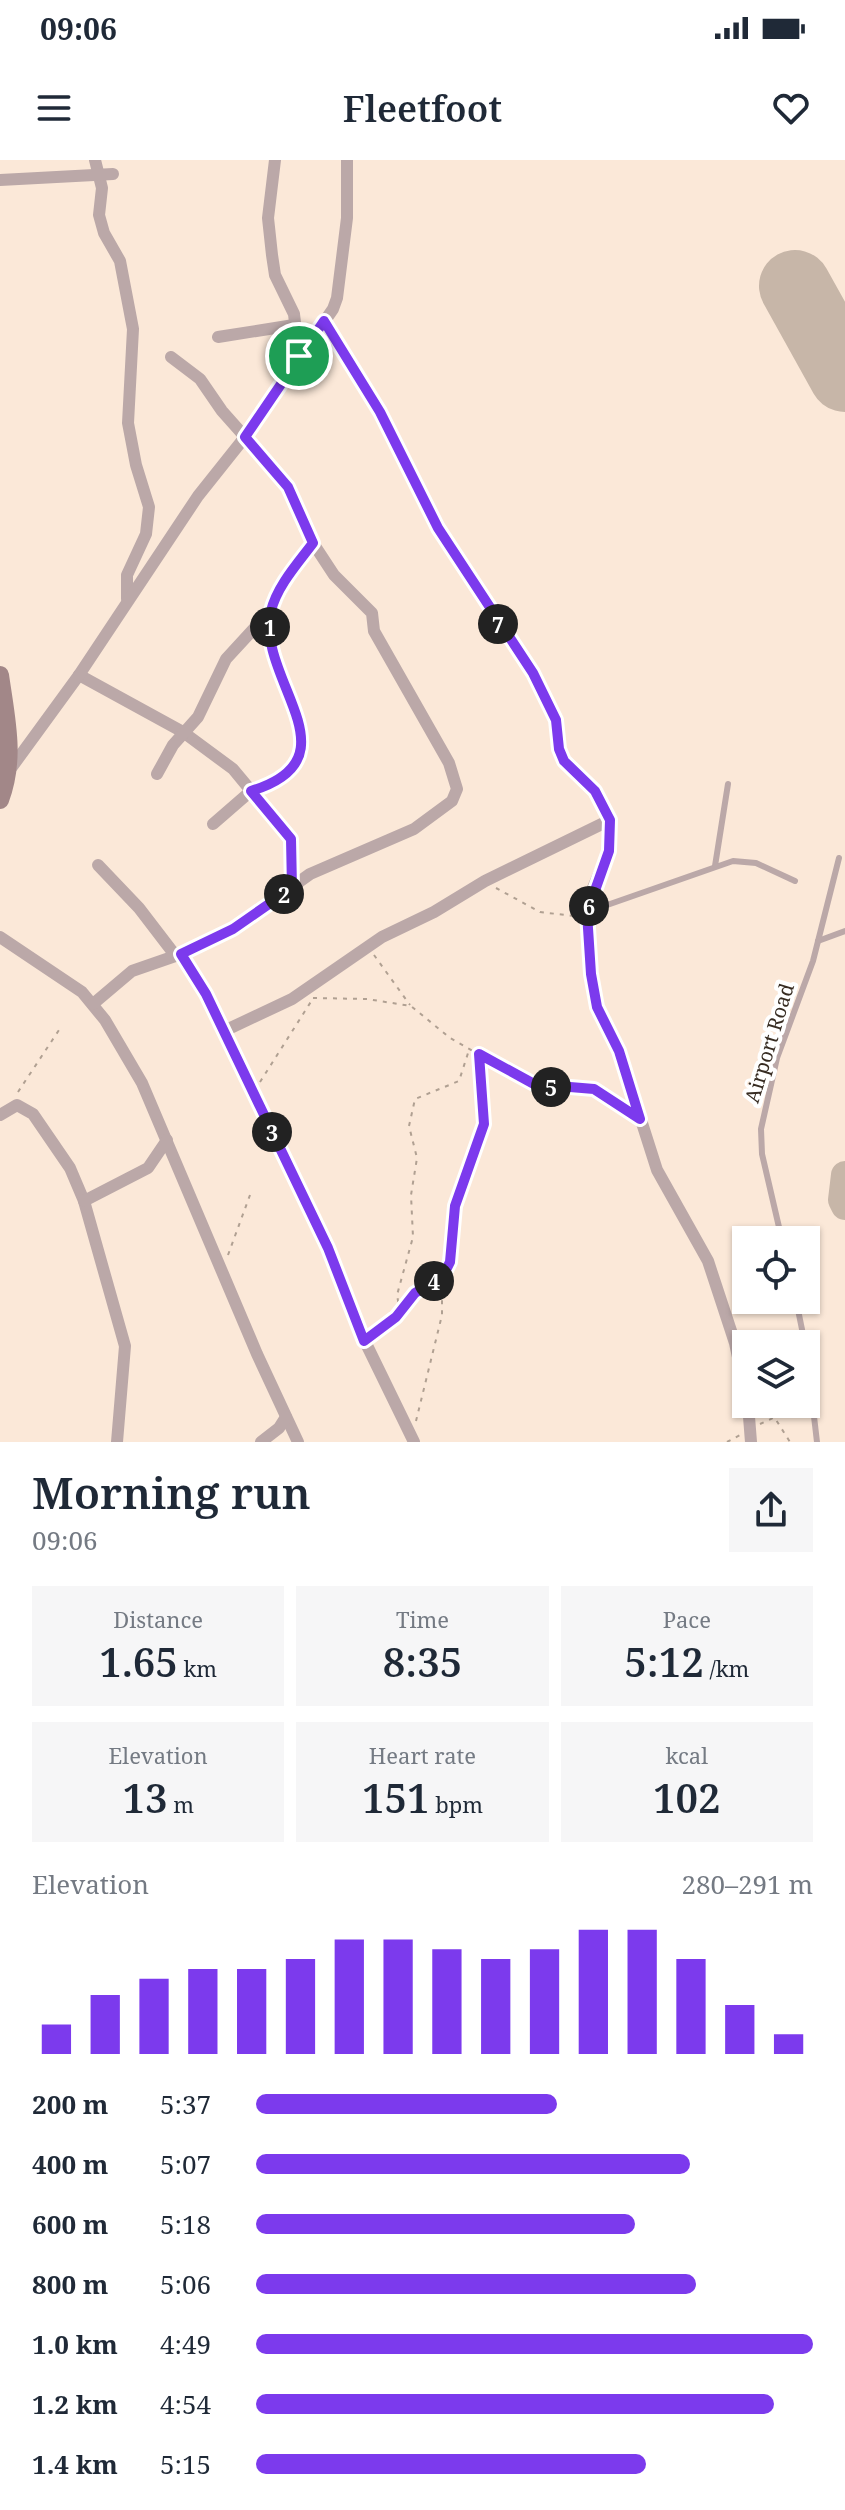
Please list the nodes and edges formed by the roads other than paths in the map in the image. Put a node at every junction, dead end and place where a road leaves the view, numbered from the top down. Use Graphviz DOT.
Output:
graph roads {
  1 [pos="275,160"];
  2 [pos="347,160"];
  3 [pos="97,167"];
  4 [pos="113,174"];
  5 [pos="0,180"];
  6 [pos="324,321"];
  7 [pos="294,325"];
  8 [pos="218,337"];
  9 [pos="299,356"];
  10 [pos="171,357"];
  11 [pos="245,437"];
  12 [pos="313,543"];
  13 [pos="127,599"];
  14 [pos="0,675"];
  15 [pos="79,675"];
  16 [pos="183,732"];
  17 [pos="9,771"];
  18 [pos="157,774"];
  19 [pos="728,784"];
  20 [pos="251,791"];
  21 [pos="0,800"];
  22 [pos="610,820"];
  23 [pos="213,824"];
  24 [pos="839,858"];
  25 [pos="98,865"];
  26 [pos="715,866"];
  27 [pos="795,881"];
  28 [pos="292,888"];
  29 [pos="587,913"];
  30 [pos="845,931"];
  31 [pos="0,937"];
  32 [pos="818,941"];
  33 [pos="178,954"];
  34 [pos="93,1004"];
  35 [pos="224,1031"];
  36 [pos="0,1115"];
  37 [pos="167,1140"];
  38 [pos="84,1201"];
  39 [pos="779,1226"];
  40 [pos="732,1334"];
  41 [pos="286,1417"];
  42 [pos="749,1418"];
  43 [pos="814,1418"];
  44 [pos="413,1437"];
  45 [pos="117,1442"];
  46 [pos="261,1442"];
  47 [pos="298,1442"];
  48 [pos="751,1442"];
  49 [pos="817,1442"];
  1 -- 7 [label="street"];
  2 -- 6 [label="street"];
  3 -- 4 [label="street"];
  3 -- 5 [label="street"];
  3 -- 13 [label="street"];
  6 -- 9 [label="street"];
  6 -- 22 [label="street"];
  7 -- 8 [label="street"];
  7 -- 9 [label="street"];
  9 -- 11 [label="street"];
  10 -- 11 [label="street"];
  11 -- 12 [label="street"];
  11 -- 13 [label="street"];
  12 -- 16 [label="street"];
  12 -- 28 [label="street"];
  13 -- 15 [label="street"];
  14 -- 17 [label="main road"];
  15 -- 16 [label="street"];
  15 -- 17 [label="street"];
  16 -- 18 [label="street"];
  16 -- 20 [label="street"];
  17 -- 21 [label="main road"];
  19 -- 26 [label="lane"];
  20 -- 23 [label="street"];
  20 -- 28 [label="street"];
  22 -- 29 [label="street"];
  22 -- 35 [label="street"];
  24 -- 32 [label="lane, Airport Road"];
  25 -- 33 [label="street"];
  26 -- 27 [label="lane"];
  26 -- 29 [label="lane"];
  28 -- 33 [label="street"];
  29 -- 40 [label="street"];
  30 -- 32 [label="lane"];
  31 -- 34 [label="street"];
  32 -- 39 [label="lane, Airport Road"];
  33 -- 34 [label="street"];
  33 -- 35 [label="street"];
  34 -- 37 [label="street"];
  35 -- 44 [label="street"];
  36 -- 38 [label="street"];
  37 -- 38 [label="street"];
  37 -- 41 [label="street"];
  38 -- 45 [label="street"];
  41 -- 46 [label="street"];
  41 -- 47 [label="street"];
  42 -- 48 [label="street"];
  43 -- 49 [label="lane"];
}
